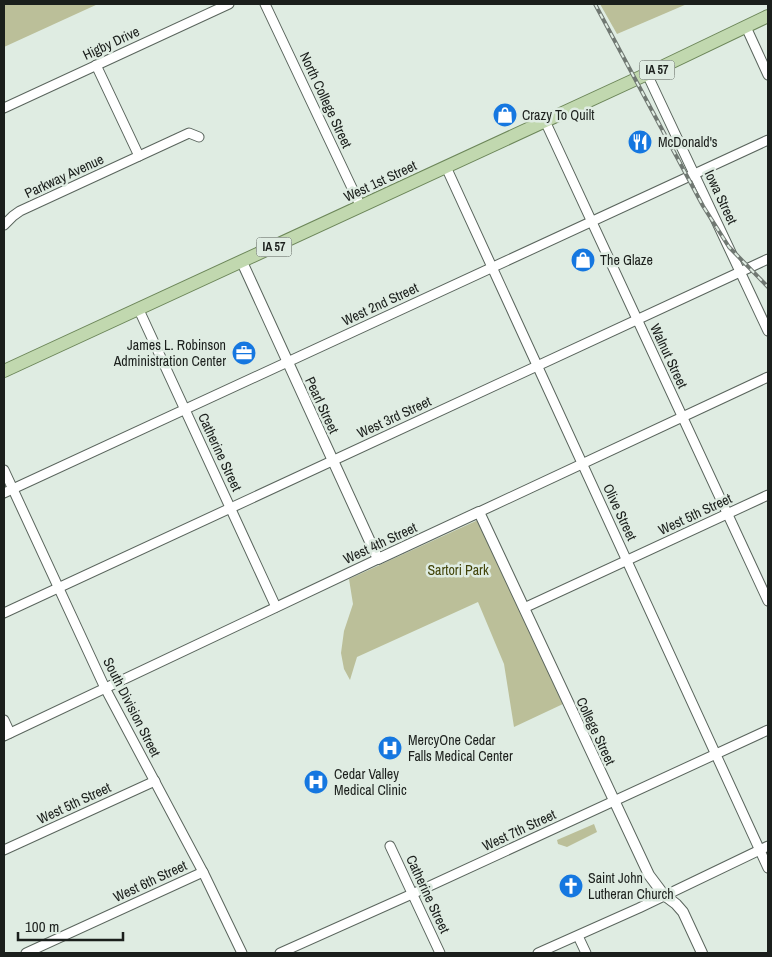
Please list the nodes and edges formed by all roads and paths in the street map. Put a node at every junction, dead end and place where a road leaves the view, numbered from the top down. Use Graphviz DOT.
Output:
graph roads {
  1 [pos="229,4"];
  2 [pos="266,4"];
  3 [pos="768,16"];
  4 [pos="746,27"];
  5 [pos="96,65"];
  6 [pos="647,74"];
  7 [pos="768,74"];
  8 [pos="4,108"];
  9 [pos="545,121"];
  10 [pos="199,137"];
  11 [pos="768,140"];
  12 [pos="139,156"];
  13 [pos="446,167"];
  14 [pos="695,173"];
  15 [pos="361,207"];
  16 [pos="591,222"];
  17 [pos="4,225"];
  18 [pos="768,259"];
  19 [pos="242,262"];
  20 [pos="492,268"];
  21 [pos="740,272"];
  22 [pos="140,310"];
  23 [pos="637,319"];
  24 [pos="768,332"];
  25 [pos="288,362"];
  26 [pos="537,366"];
  27 [pos="4,372"];
  28 [pos="768,377"];
  29 [pos="185,409"];
  30 [pos="682,417"];
  31 [pos="333,460"];
  32 [pos="582,464"];
  33 [pos="4,470"];
  34 [pos="8,491"];
  35 [pos="768,495"];
  36 [pos="230,508"];
  37 [pos="479,512"];
  38 [pos="728,514"];
  39 [pos="378,559"];
  40 [pos="627,560"];
  41 [pos="58,587"];
  42 [pos="768,601"];
  43 [pos="276,607"];
  44 [pos="524,608"];
  45 [pos="4,613"];
  46 [pos="105,688"];
  47 [pos="4,720"];
  48 [pos="768,730"];
  49 [pos="7,734"];
  50 [pos="716,755"];
  51 [pos="155,781"];
  52 [pos="614,802"];
  53 [pos="390,846"];
  54 [pos="764,848"];
  55 [pos="4,850"];
  56 [pos="768,868"];
  57 [pos="203,872"];
  58 [pos="412,894"];
  59 [pos="664,895"];
  60 [pos="578,936"];
  61 [pos="26,953"];
  62 [pos="242,953"];
  63 [pos="280,953"];
  64 [pos="440,953"];
  65 [pos="538,953"];
  66 [pos="586,953"];
  67 [pos="702,953"];
  1 -- 5 [label="street, Higby Drive"];
  2 -- 15 [label="street, North College Street"];
  3 -- 4 [label="main road, West 1st Street / IA 57"];
  4 -- 6 [label="main road, West 1st Street / IA 57"];
  4 -- 7 [label="street"];
  5 -- 8 [label="street, Higby Drive"];
  5 -- 12 [label="street"];
  6 -- 9 [label="main road, West 1st Street / IA 57"];
  6 -- 14 [label="street, Iowa Street"];
  9 -- 13 [label="main road, West 1st Street / IA 57"];
  9 -- 16 [label="street, Walnut Street"];
  10 -- 12 [label="street, Parkway Avenue"];
  11 -- 14 [label="street, West 2nd Street"];
  12 -- 17 [label="street, Parkway Avenue"];
  13 -- 15 [label="main road, West 1st Street / IA 57"];
  13 -- 20 [label="street, Olive Street"];
  14 -- 16 [label="street, West 2nd Street"];
  14 -- 21 [label="street, Iowa Street"];
  15 -- 19 [label="main road, West 1st Street / IA 57"];
  16 -- 20 [label="street, West 2nd Street"];
  16 -- 23 [label="street, Walnut Street"];
  18 -- 21 [label="street, West 3rd Street"];
  19 -- 22 [label="main road, West 1st Street / IA 57"];
  19 -- 25 [label="street, Pearl Street"];
  20 -- 25 [label="street, West 2nd Street"];
  20 -- 26 [label="street, Olive Street"];
  21 -- 23 [label="street, West 3rd Street"];
  21 -- 24 [label="street, Iowa Street"];
  22 -- 27 [label="main road, West 1st Street / IA 57"];
  22 -- 29 [label="street, Catherine Street"];
  23 -- 26 [label="street, West 3rd Street"];
  23 -- 30 [label="street, Walnut Street"];
  25 -- 29 [label="street, West 2nd Street"];
  25 -- 31 [label="street, Pearl Street"];
  26 -- 31 [label="street, West 3rd Street"];
  26 -- 32 [label="street, Olive Street"];
  28 -- 30 [label="street, West 4th Street"];
  29 -- 34 [label="street, West 2nd Street"];
  29 -- 36 [label="street, Catherine Street"];
  30 -- 32 [label="street, West 4th Street"];
  30 -- 38 [label="street, Walnut Street"];
  31 -- 36 [label="street, West 3rd Street"];
  31 -- 39 [label="street, Pearl Street"];
  32 -- 37 [label="street, West 4th Street"];
  32 -- 40 [label="street, Olive Street"];
  33 -- 34 [label="street, South Division Street"];
  34 -- 41 [label="street, South Division Street"];
  35 -- 38 [label="street, West 5th Street"];
  36 -- 41 [label="street, West 3rd Street"];
  36 -- 43 [label="street, Catherine Street"];
  37 -- 39 [label="street, West 4th Street"];
  37 -- 44 [label="street, College Street"];
  38 -- 40 [label="street, West 5th Street"];
  38 -- 42 [label="street, Walnut Street"];
  39 -- 43 [label="street, West 4th Street"];
  40 -- 44 [label="street, West 5th Street"];
  40 -- 50 [label="street, Olive Street"];
  41 -- 45 [label="street, West 3rd Street"];
  41 -- 46 [label="street, South Division Street"];
  43 -- 46 [label="street, West 4th Street"];
  44 -- 52 [label="street, College Street"];
  46 -- 49 [label="street, West 4th Street"];
  46 -- 51 [label="street, South Division Street"];
  47 -- 49 [label="street"];
  48 -- 50 [label="street, West 7th Street"];
  50 -- 52 [label="street, West 7th Street"];
  50 -- 54 [label="street, Olive Street"];
  51 -- 55 [label="street, West 5th Street"];
  51 -- 57 [label="street, South Division Street"];
  52 -- 58 [label="street, West 7th Street"];
  52 -- 59 [label="street, College Street"];
  53 -- 58 [label="street, Catherine Street"];
  54 -- 56 [label="street, Olive Street"];
  54 -- 59 [label="street"];
  57 -- 61 [label="street, West 6th Street"];
  57 -- 62 [label="street, South Division Street"];
  58 -- 63 [label="street, West 7th Street"];
  58 -- 64 [label="street, Catherine Street"];
  59 -- 60 [label="street"];
  59 -- 67 [label="street, College Street"];
  60 -- 65 [label="street"];
  60 -- 66 [label="street"];
}
